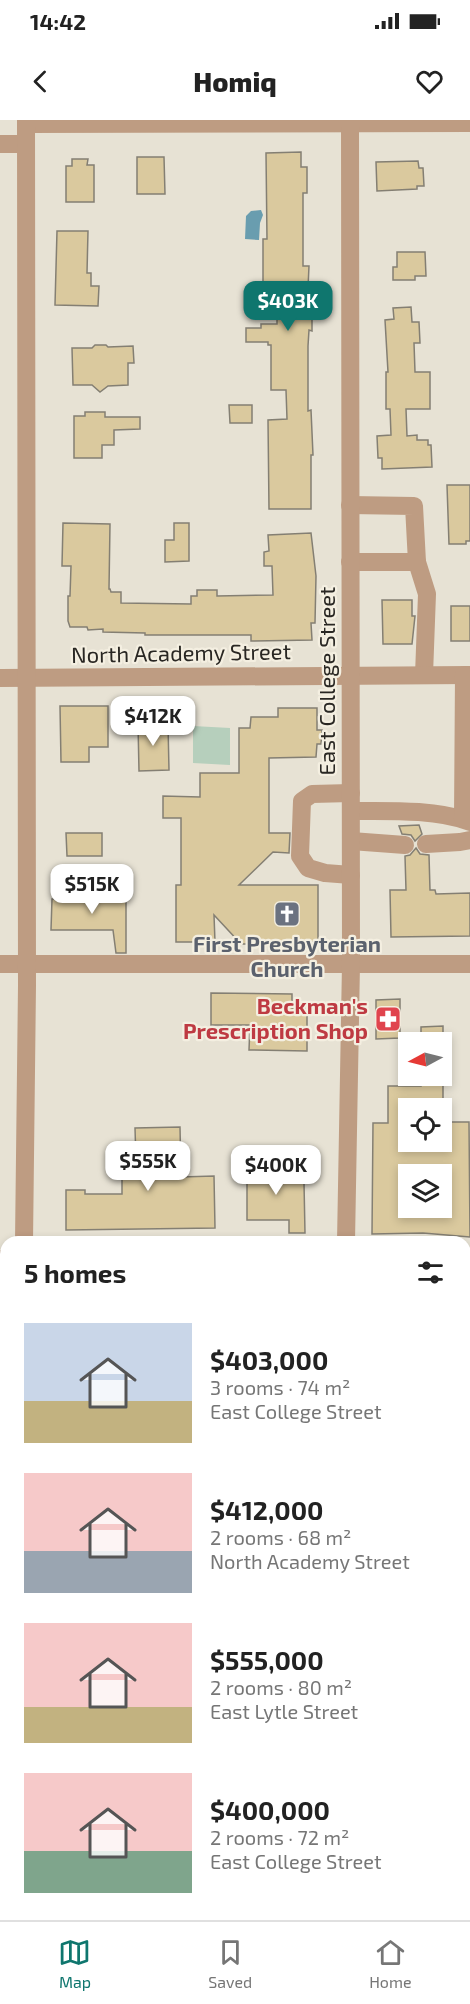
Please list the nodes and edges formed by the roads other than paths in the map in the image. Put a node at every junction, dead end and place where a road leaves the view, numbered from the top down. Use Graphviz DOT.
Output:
graph roads {
  1 [pos="26,122"];
  2 [pos="270,122"];
  3 [pos="350,122"];
  4 [pos="470,123"];
  5 [pos="0,144"];
  6 [pos="26,144"];
  7 [pos="350,505"];
  8 [pos="350,562"];
  9 [pos="417,562"];
  10 [pos="351,675"];
  11 [pos="424,675"];
  12 [pos="467,675"];
  13 [pos="0,678"];
  14 [pos="26,678"];
  15 [pos="351,802"];
  16 [pos="466,820"];
  17 [pos="470,840"];
  18 [pos="351,841"];
  19 [pos="426,844"];
  20 [pos="405,845"];
  21 [pos="351,875"];
  22 [pos="0,964"];
  23 [pos="27,964"];
  24 [pos="351,964"];
  25 [pos="470,964"];
  26 [pos="24,1236"];
  27 [pos="346,1236"];
  1 -- 2 [label="street"];
  1 -- 6 [label="street"];
  2 -- 3 [label="street"];
  3 -- 4 [label="street"];
  3 -- 7 [label="street, East College Street"];
  5 -- 6 [label="street"];
  6 -- 14 [label="street"];
  7 -- 8 [label="street, East College Street"];
  7 -- 9 [label="street"];
  8 -- 9 [label="street"];
  8 -- 10 [label="street, East College Street"];
  9 -- 11 [label="street"];
  10 -- 11 [label="street, North Academy Street"];
  10 -- 14 [label="street, North Academy Street"];
  10 -- 15 [label="street, East College Street"];
  11 -- 12 [label="street, North Academy Street"];
  12 -- 16 [label="street"];
  13 -- 14 [label="street, North Academy Street"];
  14 -- 23 [label="street"];
  15 -- 16 [label="street"];
  15 -- 18 [label="street, East College Street"];
  15 -- 21 [label="street"];
  17 -- 19 [label="street"];
  18 -- 20 [label="street"];
  18 -- 21 [label="street, East College Street"];
  21 -- 24 [label="street, East College Street"];
  22 -- 23 [label="street"];
  23 -- 24 [label="street"];
  23 -- 26 [label="street"];
  24 -- 25 [label="street"];
  24 -- 27 [label="street, East College Street"];
}
